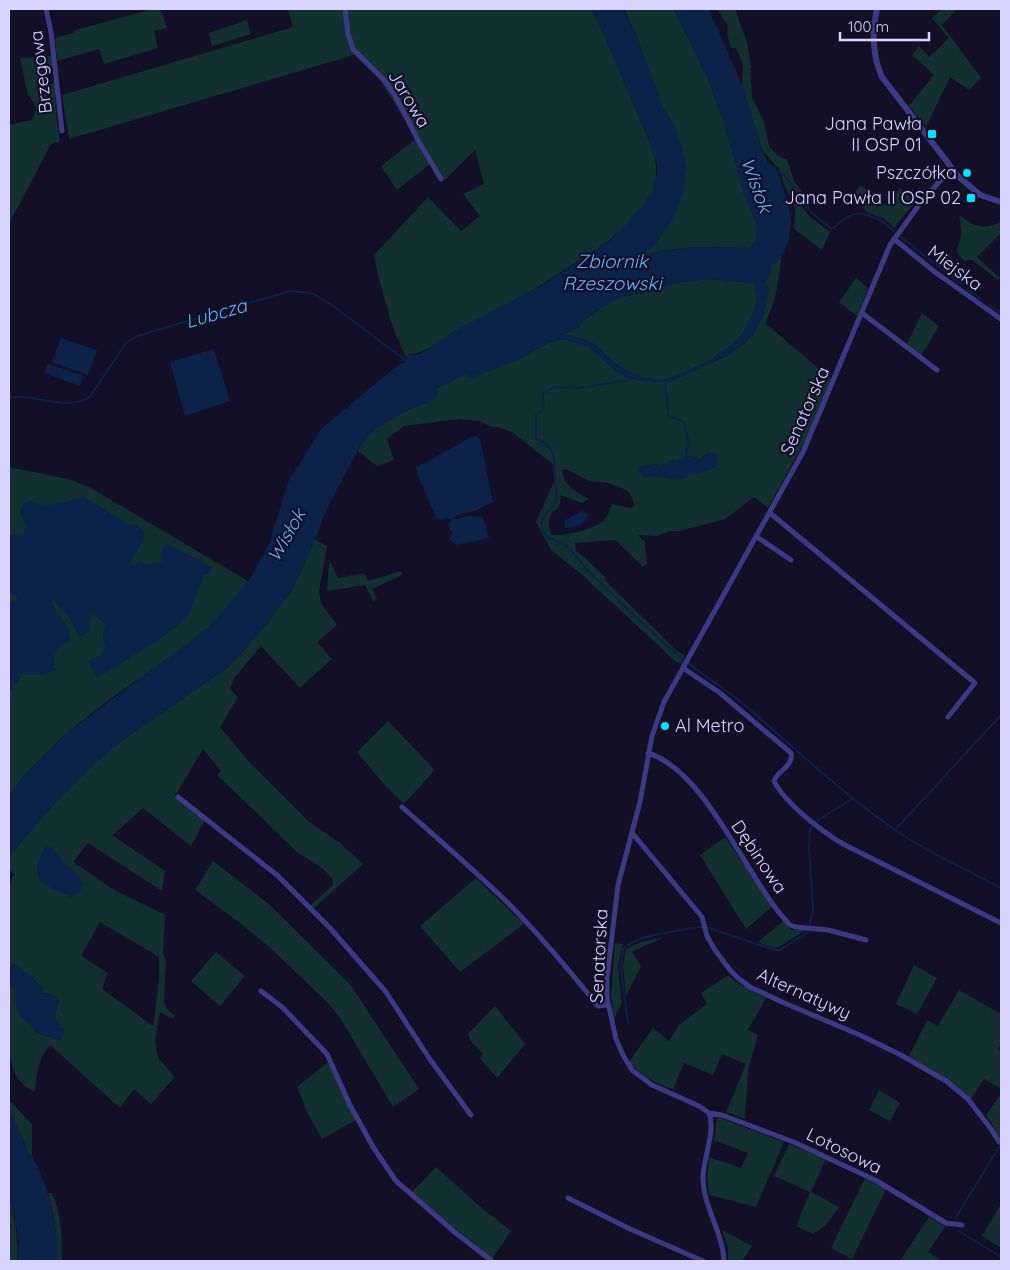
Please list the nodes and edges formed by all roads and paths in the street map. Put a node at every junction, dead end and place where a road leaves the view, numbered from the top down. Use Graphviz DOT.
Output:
graph roads {
  1 [pos="46,9"];
  2 [pos="345,9"];
  3 [pos="877,9"];
  4 [pos="62,131"];
  5 [pos="952,170"];
  6 [pos="442,179"];
  7 [pos="1001,202"];
  8 [pos="894,239"];
  9 [pos="862,313"];
  10 [pos="1001,319"];
  11 [pos="937,370"];
  12 [pos="770,513"];
  13 [pos="756,537"];
  14 [pos="791,560"];
  15 [pos="683,668"];
  16 [pos="948,717"];
  17 [pos="648,754"];
  18 [pos="178,797"];
  19 [pos="402,806"];
  20 [pos="633,834"];
  21 [pos="1001,923"];
  22 [pos="866,940"];
  23 [pos="262,991"];
  24 [pos="608,1005"];
  25 [pos="709,1113"];
  26 [pos="471,1115"];
  27 [pos="999,1142"];
  28 [pos="568,1198"];
  29 [pos="962,1225"];
  30 [pos="492,1261"];
  31 [pos="703,1261"];
  32 [pos="724,1261"];
  1 -- 4 [label="street, Brzegowa"];
  2 -- 6 [label="street, Jarowa"];
  3 -- 5 [label="street"];
  5 -- 7 [label="street"];
  5 -- 8 [label="street, Senatorska"];
  8 -- 9 [label="street, Senatorska"];
  8 -- 10 [label="street, Miejska"];
  9 -- 11 [label="street"];
  9 -- 12 [label="street, Senatorska"];
  12 -- 13 [label="street, Senatorska"];
  12 -- 16 [label="street"];
  13 -- 14 [label="street"];
  13 -- 15 [label="street, Senatorska"];
  15 -- 17 [label="street, Senatorska"];
  15 -- 21 [label="street"];
  17 -- 20 [label="street, Senatorska"];
  17 -- 22 [label="street, Dębinowa"];
  18 -- 26 [label="street"];
  19 -- 24 [label="street"];
  20 -- 24 [label="street, Senatorska"];
  20 -- 27 [label="street, Alternatywy"];
  23 -- 30 [label="street"];
  24 -- 25 [label="street, Senatorska"];
  25 -- 29 [label="street, Lotosowa"];
  25 -- 32 [label="street"];
  28 -- 31 [label="street"];
}
